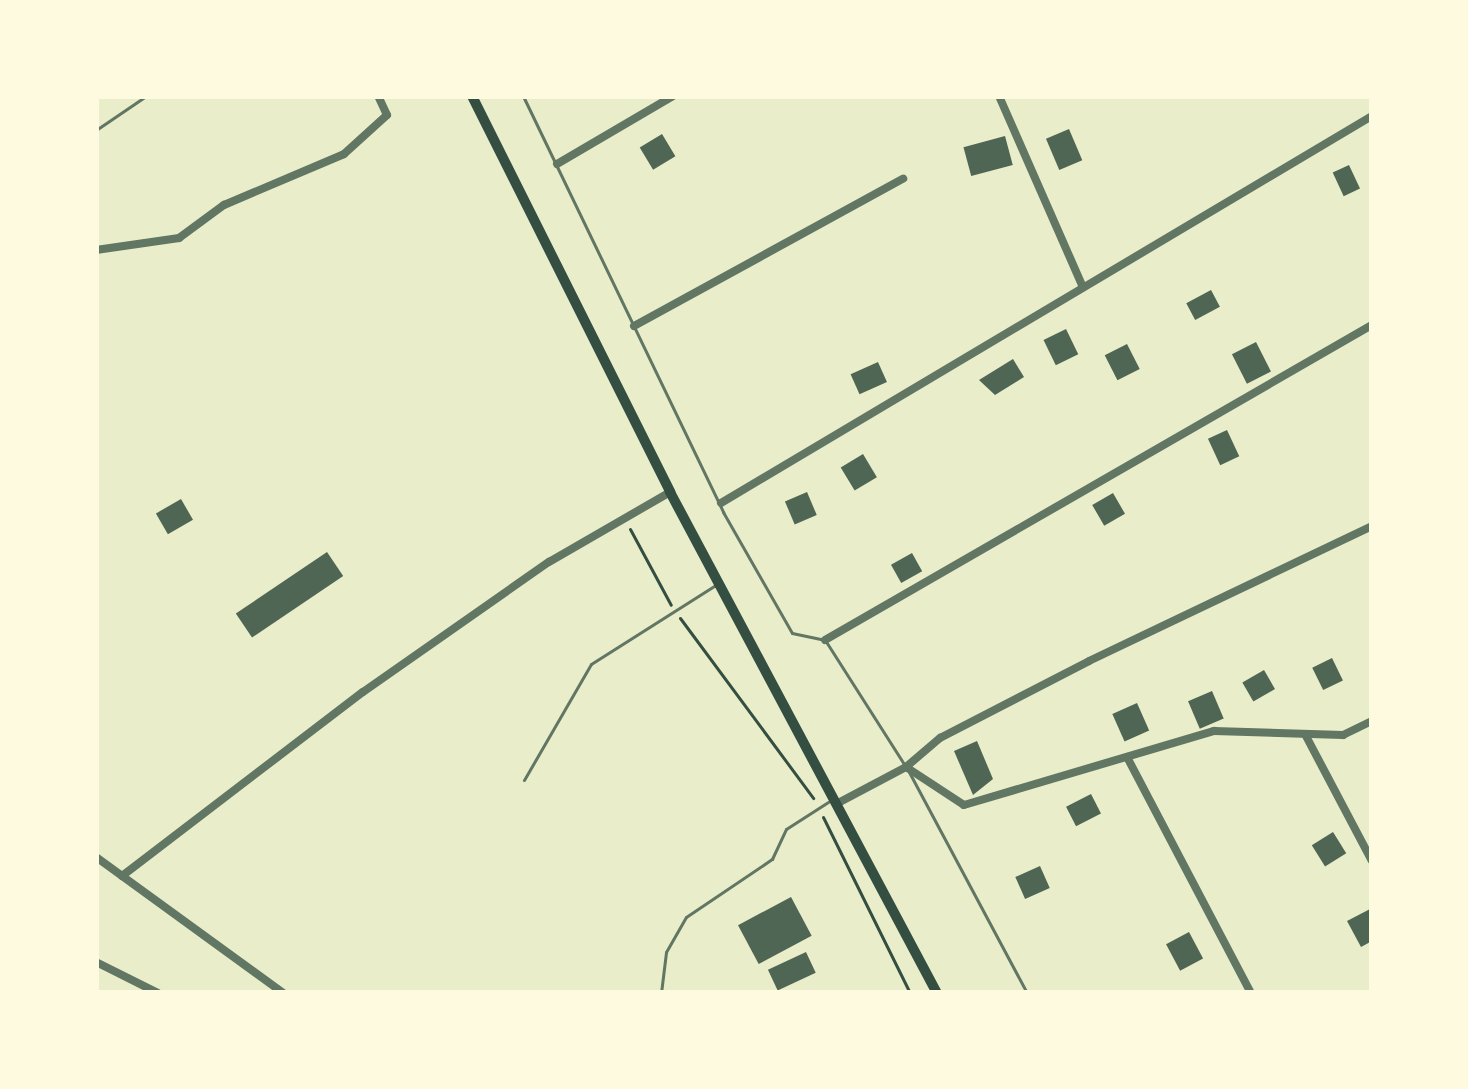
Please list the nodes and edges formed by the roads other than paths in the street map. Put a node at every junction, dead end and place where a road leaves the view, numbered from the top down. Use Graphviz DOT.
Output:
graph roads {
  1 [pos="146,96"];
  2 [pos="378,96"];
  3 [pos="472,96"];
  4 [pos="523,96"];
  5 [pos="673,96"];
  6 [pos="1004,98"];
  7 [pos="1372,116"];
  8 [pos="96,130"];
  9 [pos="557,164"];
  10 [pos="903,179"];
  11 [pos="96,250"];
  12 [pos="1084,287"];
  13 [pos="1372,325"];
  14 [pos="634,326"];
  15 [pos="670,492"];
  16 [pos="721,503"];
  17 [pos="1372,526"];
  18 [pos="718,583"];
  19 [pos="824,640"];
  20 [pos="1372,721"];
  21 [pos="1306,736"];
  22 [pos="1127,757"];
  23 [pos="906,767"];
  24 [pos="524,780"];
  25 [pos="836,801"];
  26 [pos="96,857"];
  27 [pos="1372,861"];
  28 [pos="122,876"];
  29 [pos="96,962"];
  30 [pos="158,993"];
  31 [pos="283,993"];
  32 [pos="661,993"];
  33 [pos="937,993"];
  34 [pos="1028,993"];
  35 [pos="1251,993"];
  1 -- 8 [label="lane"];
  2 -- 11 [label="street"];
  3 -- 15 [label="main road"];
  4 -- 9 [label="lane"];
  5 -- 9 [label="street"];
  6 -- 12 [label="street"];
  7 -- 12 [label="street"];
  9 -- 14 [label="lane"];
  10 -- 14 [label="street"];
  12 -- 16 [label="street"];
  13 -- 19 [label="street"];
  14 -- 16 [label="lane"];
  15 -- 18 [label="main road"];
  15 -- 28 [label="street"];
  16 -- 19 [label="lane"];
  17 -- 23 [label="street"];
  18 -- 24 [label="lane"];
  18 -- 25 [label="main road"];
  19 -- 23 [label="lane"];
  20 -- 21 [label="street"];
  21 -- 22 [label="street"];
  21 -- 27 [label="street"];
  22 -- 23 [label="street"];
  22 -- 35 [label="street"];
  23 -- 25 [label="street"];
  23 -- 34 [label="lane"];
  25 -- 32 [label="lane"];
  25 -- 33 [label="main road"];
  26 -- 28 [label="street"];
  28 -- 31 [label="street"];
  29 -- 30 [label="street"];
}
